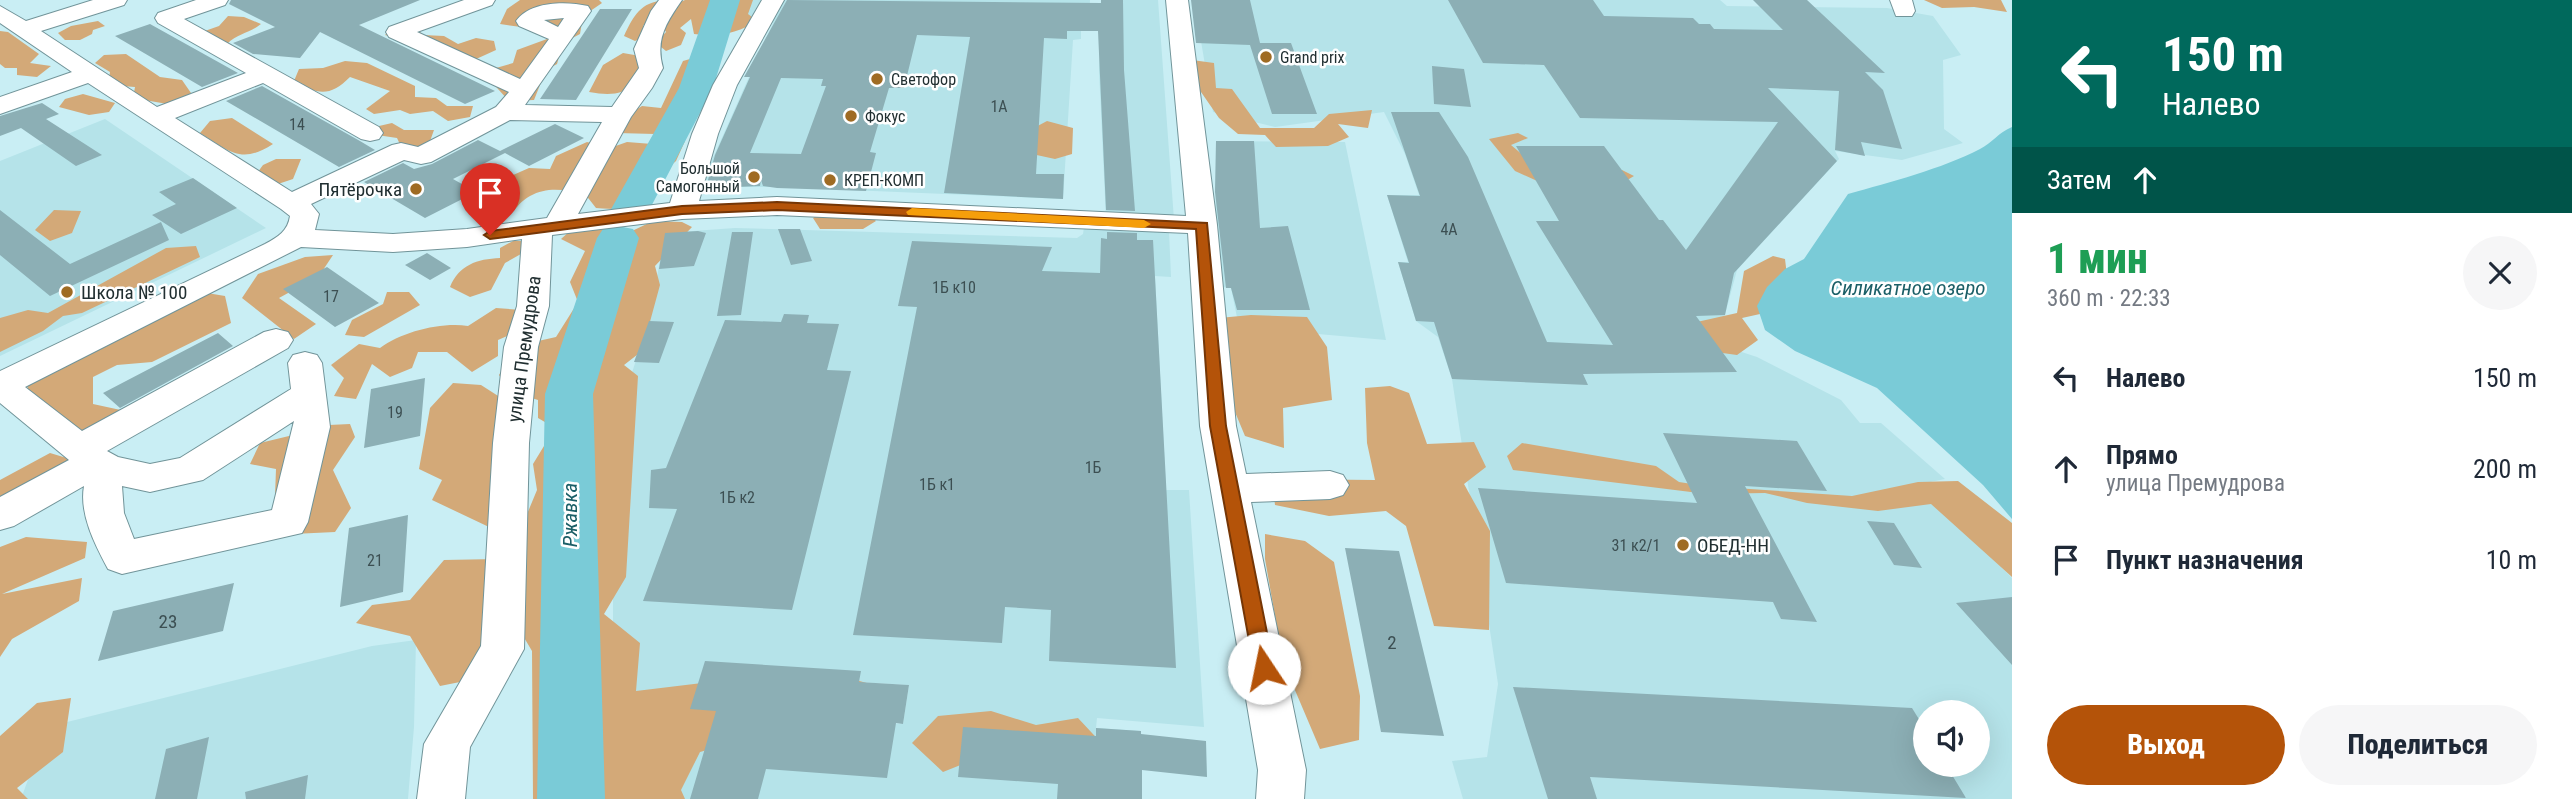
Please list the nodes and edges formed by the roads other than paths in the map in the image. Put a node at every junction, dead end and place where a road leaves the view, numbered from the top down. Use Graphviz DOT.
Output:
graph roads {
  1 [pos="116,0"];
  2 [pos="217,0"];
  3 [pos="484,0"];
  4 [pos="671,0"];
  5 [pos="774,0"];
  6 [pos="1177,0"];
  7 [pos="9,16"];
  8 [pos="562,37"];
  9 [pos="267,73"];
  10 [pos="89,74"];
  11 [pos="525,90"];
  12 [pos="0,106"];
  13 [pos="505,112"];
  14 [pos="619,115"];
  15 [pos="155,117"];
  16 [pos="370,133"];
  17 [pos="291,203"];
  18 [pos="682,210"];
  19 [pos="1202,225"];
  20 [pos="547,227"];
  21 [pos="294,238"];
  22 [pos="297,366"];
  23 [pos="0,385"];
  24 [pos="95,460"];
  25 [pos="1329,485"];
  26 [pos="1229,489"];
  27 [pos="0,515"];
  28 [pos="441,799"];
  29 [pos="1280,799"];
  1 -- 7 [label="street"];
  2 -- 9 [label="street"];
  3 -- 11 [label="street"];
  4 -- 14 [label="street"];
  5 -- 18 [label="street"];
  6 -- 19 [label="street"];
  7 -- 10 [label="street"];
  8 -- 11 [label="street"];
  9 -- 15 [label="street"];
  9 -- 16 [label="street"];
  10 -- 12 [label="street"];
  10 -- 15 [label="street"];
  11 -- 13 [label="street"];
  13 -- 14 [label="street"];
  13 -- 17 [label="street"];
  14 -- 20 [label="street"];
  15 -- 17 [label="street"];
  17 -- 21 [label="street"];
  18 -- 19 [label="street"];
  18 -- 20 [label="street"];
  19 -- 26 [label="street"];
  20 -- 21 [label="street"];
  20 -- 28 [label="street, улица Премудрова"];
  21 -- 23 [label="street"];
  22 -- 24 [label="street"];
  22 -- 24 [label="street"];
  22 -- 24 [label="street"];
  23 -- 24 [label="street"];
  24 -- 27 [label="street"];
  25 -- 26 [label="street"];
  26 -- 29 [label="street"];
}
